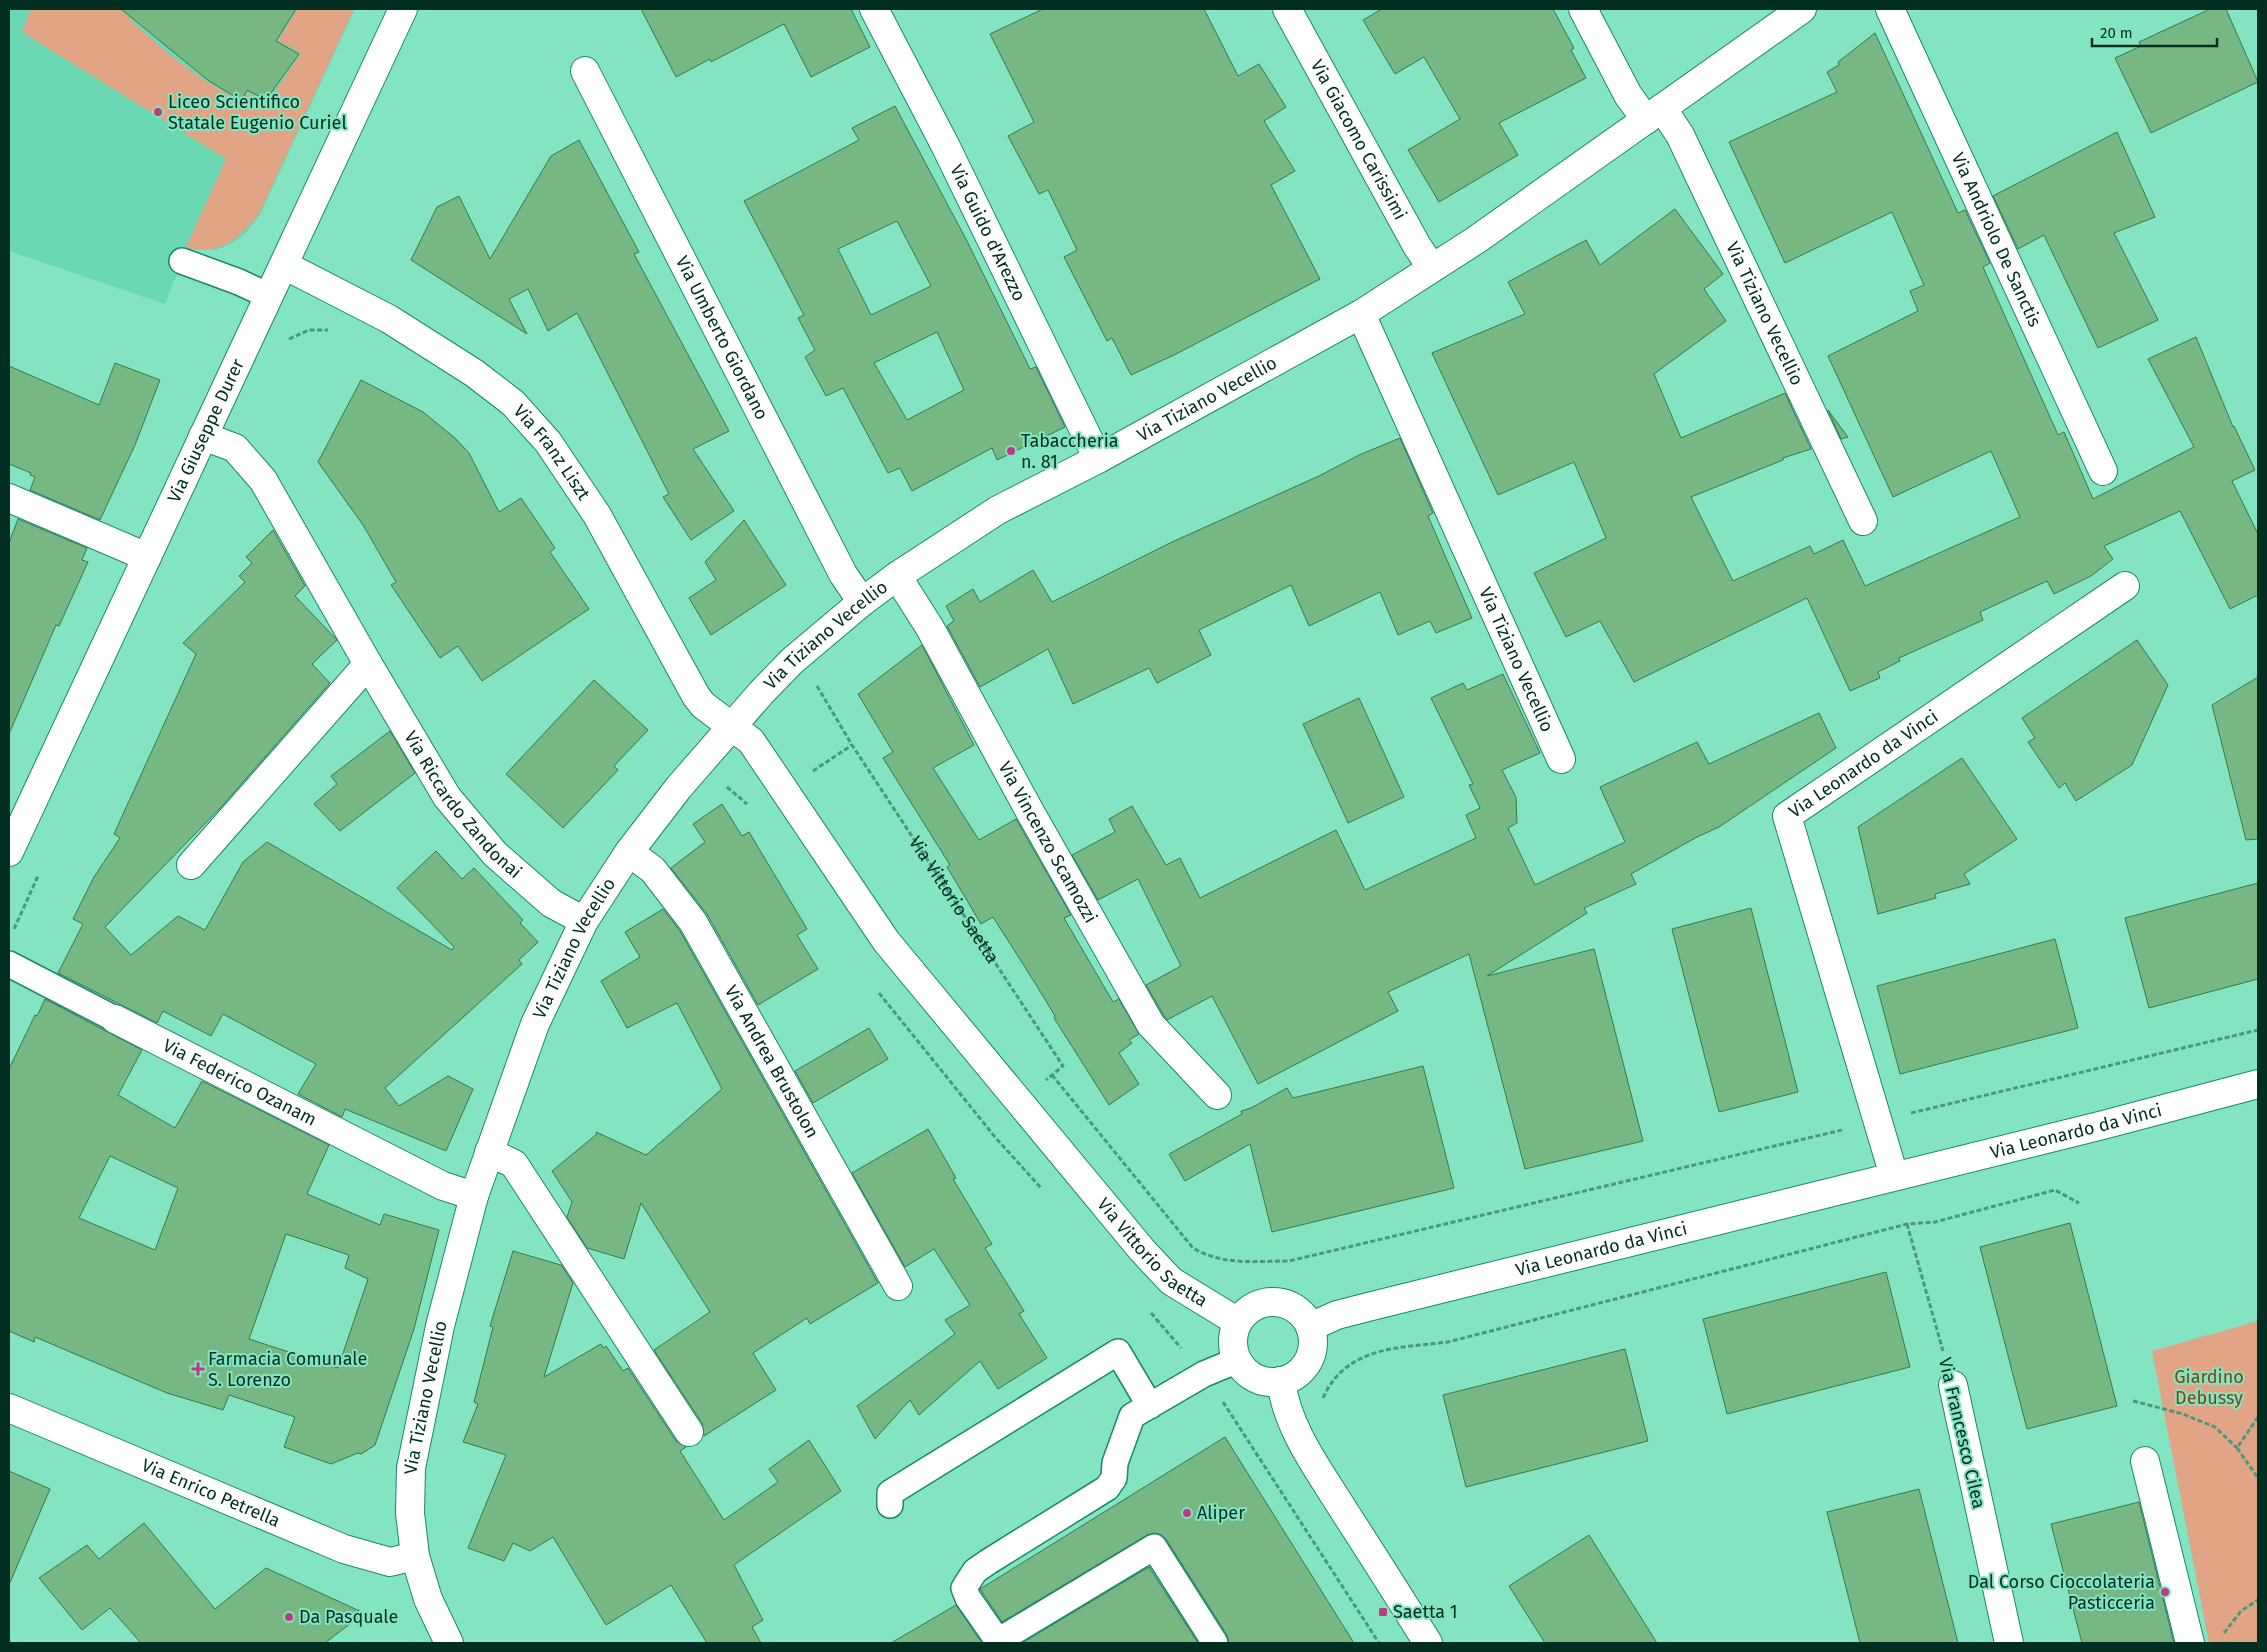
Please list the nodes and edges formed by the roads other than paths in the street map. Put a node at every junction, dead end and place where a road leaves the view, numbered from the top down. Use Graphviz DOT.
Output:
graph roads {
  1 [pos="403,9"];
  2 [pos="874,9"];
  3 [pos="1287,9"];
  4 [pos="1583,9"];
  5 [pos="1802,9"];
  6 [pos="1890,9"];
  7 [pos="585,71"];
  8 [pos="1654,114"];
  9 [pos="182,261"];
  10 [pos="284,265"];
  11 [pos="1432,268"];
  12 [pos="269,296"];
  13 [pos="1361,314"];
  14 [pos="203,436"];
  15 [pos="1098,459"];
  16 [pos="2102,471"];
  17 [pos="9,498"];
  18 [pos="1863,521"];
  19 [pos="147,557"];
  20 [pos="897,576"];
  21 [pos="2125,586"];
  22 [pos="862,602"];
  23 [pos="368,664"];
  24 [pos="732,726"];
  25 [pos="1561,760"];
  26 [pos="9,852"];
  27 [pos="629,852"];
  28 [pos="191,865"];
  29 [pos="584,921"];
  30 [pos="9,964"];
  31 [pos="115,1019"];
  32 [pos="2258,1084"];
  33 [pos="1217,1095"];
  34 [pos="489,1152"];
  35 [pos="1894,1176"];
  36 [pos="474,1196"];
  37 [pos="898,1286"];
  38 [pos="1238,1322"];
  39 [pos="1310,1327"];
  40 [pos="1238,1360"];
  41 [pos="1281,1381"];
  42 [pos="1953,1385"];
  43 [pos="9,1408"];
  44 [pos="1141,1411"];
  45 [pos="689,1432"];
  46 [pos="2145,1461"];
  47 [pos="890,1505"];
  48 [pos="415,1556"];
  49 [pos="449,1643"];
  50 [pos="1215,1643"];
  51 [pos="1428,1643"];
  52 [pos="2009,1643"];
  53 [pos="2190,1643"];
  1 -- 10 [label="street, Via Giuseppe Durer"];
  2 -- 15 [label="street, Via Guido d'Arezzo"];
  3 -- 11 [label="street, Via Giacomo Carissimi"];
  4 -- 8 [label="street"];
  5 -- 8 [label="street, Via Tiziano Vecellio"];
  6 -- 16 [label="street, Via Andriolo De Sanctis"];
  7 -- 22 [label="street, Via Umberto Giordano"];
  8 -- 11 [label="street, Via Tiziano Vecellio"];
  8 -- 18 [label="street, Via Tiziano Vecellio"];
  9 -- 12 [label="lane"];
  10 -- 12 [label="street, Via Giuseppe Durer"];
  10 -- 24 [label="street, Via Franz Liszt"];
  11 -- 13 [label="street, Via Tiziano Vecellio"];
  12 -- 14 [label="street, Via Giuseppe Durer"];
  13 -- 15 [label="street, Via Tiziano Vecellio"];
  13 -- 25 [label="street, Via Tiziano Vecellio"];
  14 -- 19 [label="street, Via Giuseppe Durer"];
  14 -- 23 [label="street, Via Riccardo Zandonai"];
  15 -- 20 [label="street, Via Tiziano Vecellio"];
  17 -- 19 [label="street"];
  19 -- 26 [label="street, Via Giuseppe Durer"];
  20 -- 22 [label="street, Via Tiziano Vecellio"];
  20 -- 33 [label="street, Via Vincenzo Scamozzi"];
  21 -- 35 [label="street, Via Leonardo da Vinci"];
  22 -- 24 [label="street, Via Tiziano Vecellio"];
  23 -- 28 [label="street"];
  23 -- 29 [label="street, Via Riccardo Zandonai"];
  24 -- 27 [label="street, Via Tiziano Vecellio"];
  24 -- 38 [label="street, Via Vittorio Saetta"];
  27 -- 29 [label="street, Via Tiziano Vecellio"];
  27 -- 37 [label="street, Via Andrea Brustolon"];
  29 -- 34 [label="street, Via Tiziano Vecellio"];
  30 -- 31 [label="lane, Via Federico Ozanam"];
  31 -- 36 [label="street, Via Federico Ozanam"];
  32 -- 35 [label="street, Via Leonardo da Vinci"];
  34 -- 36 [label="street, Via Tiziano Vecellio"];
  34 -- 45 [label="street"];
  35 -- 39 [label="street, Via Leonardo da Vinci"];
  36 -- 48 [label="street, Via Tiziano Vecellio"];
  38 -- 39 [label="street"];
  38 -- 40 [label="street"];
  39 -- 41 [label="street"];
  40 -- 41 [label="street"];
  40 -- 44 [label="lane"];
  41 -- 51 [label="street"];
  42 -- 52 [label="street, Via Francesco Cilea"];
  43 -- 48 [label="street, Via Enrico Petrella"];
  44 -- 47 [label="lane"];
  44 -- 50 [label="lane"];
  46 -- 53 [label="street"];
  48 -- 49 [label="street, Via Tiziano Vecellio"];
}
